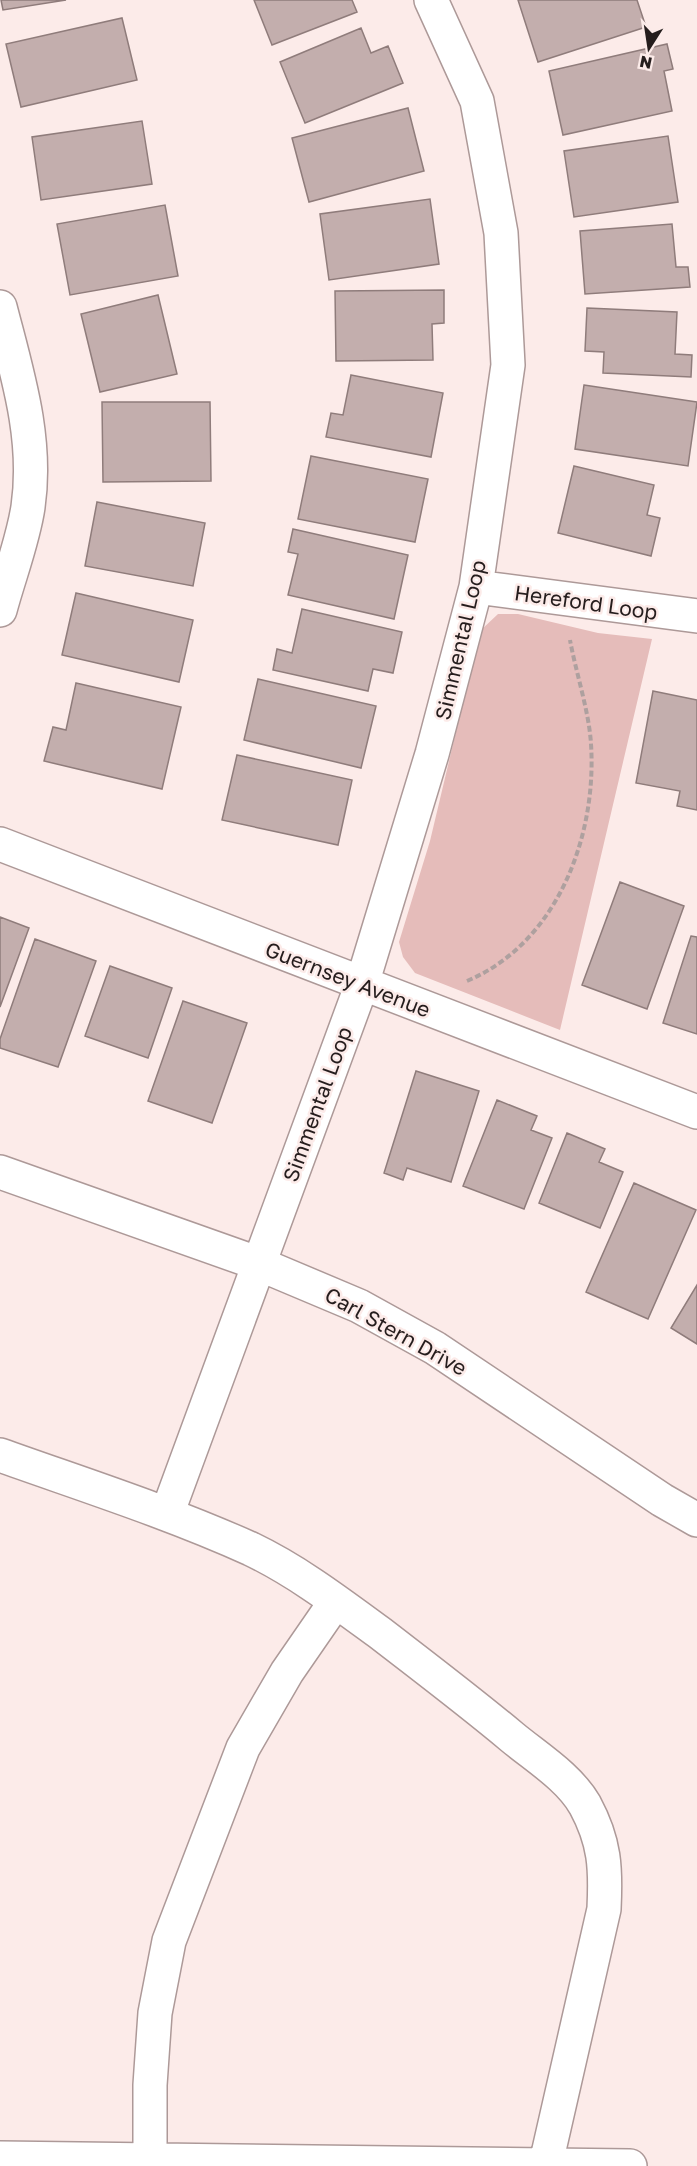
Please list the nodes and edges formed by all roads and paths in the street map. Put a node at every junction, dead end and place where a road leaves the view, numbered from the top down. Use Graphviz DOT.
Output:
graph roads {
  1 [pos="431,0"];
  2 [pos="0,307"];
  3 [pos="476,587"];
  4 [pos="0,610"];
  5 [pos="697,616"];
  6 [pos="570,640"];
  7 [pos="0,844"];
  8 [pos="467,981"];
  9 [pos="362,984"];
  10 [pos="697,1112"];
  11 [pos="0,1172"];
  12 [pos="258,1263"];
  13 [pos="0,1455"];
  14 [pos="166,1514"];
  15 [pos="697,1520"];
  16 [pos="336,1601"];
  17 [pos="0,2158"];
  18 [pos="150,2158"];
  19 [pos="546,2163"];
  20 [pos="630,2166"];
  1 -- 3 [label="street, Simmental Loop"];
  2 -- 4 [label="street"];
  3 -- 5 [label="street, Hereford Loop"];
  3 -- 9 [label="street, Simmental Loop"];
  6 -- 8 [label="path"];
  7 -- 9 [label="street, Guernsey Avenue"];
  9 -- 10 [label="street, Guernsey Avenue"];
  9 -- 12 [label="street, Simmental Loop"];
  11 -- 12 [label="street, Carl Stern Drive"];
  12 -- 14 [label="street, Simmental Loop"];
  12 -- 15 [label="street, Carl Stern Drive"];
  13 -- 14 [label="street"];
  14 -- 16 [label="street"];
  16 -- 18 [label="street"];
  16 -- 19 [label="street"];
  17 -- 18 [label="street"];
  18 -- 19 [label="street"];
  19 -- 20 [label="street"];
}
